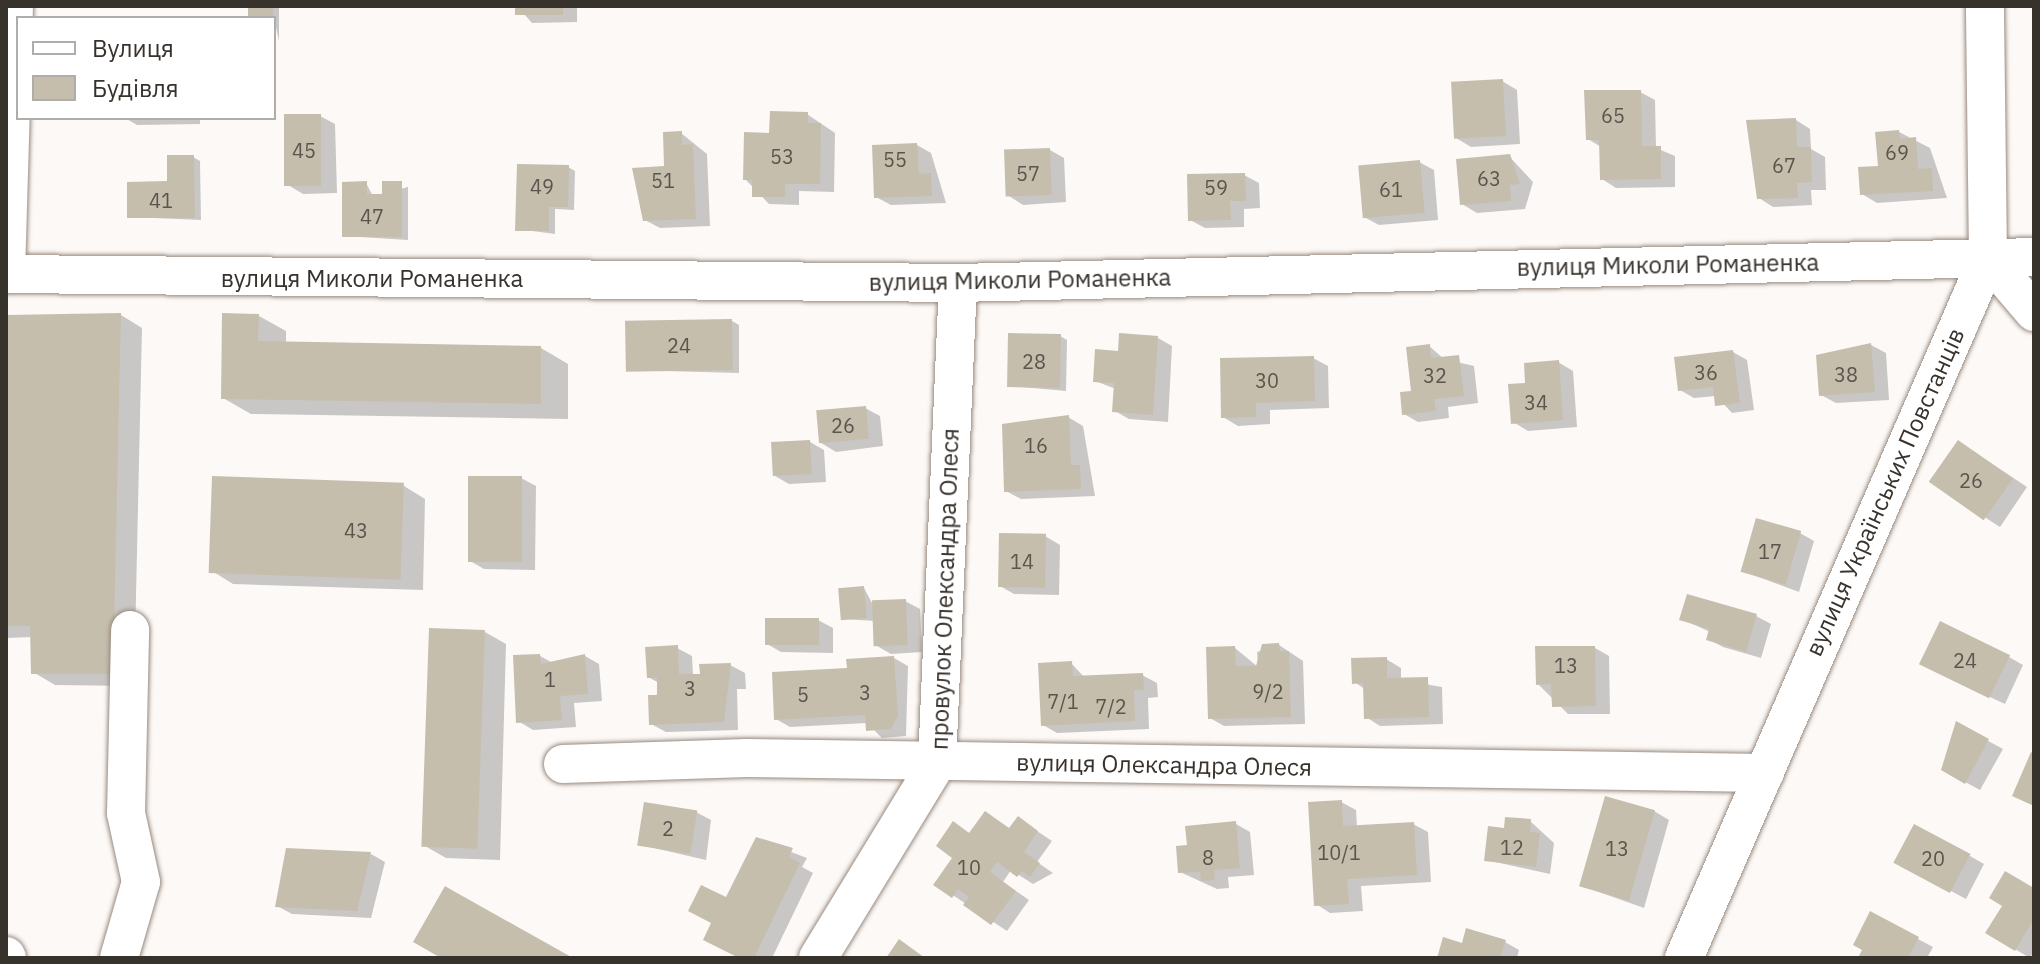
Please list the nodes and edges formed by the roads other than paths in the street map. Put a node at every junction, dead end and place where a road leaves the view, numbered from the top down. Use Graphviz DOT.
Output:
graph roads {
  1 [pos="14,6"];
  2 [pos="1985,6"];
  3 [pos="2034,257"];
  4 [pos="1988,258"];
  5 [pos="6,274"];
  6 [pos="958,283"];
  7 [pos="2034,312"];
  8 [pos="130,630"];
  9 [pos="937,763"];
  10 [pos="563,764"];
  11 [pos="1765,773"];
  12 [pos="119,958"];
  13 [pos="818,958"];
  14 [pos="1684,958"];
  1 -- 5 [label="street"];
  2 -- 4 [label="street, вулиця Українських Повстанців"];
  3 -- 4 [label="street, вулиця Миколи Романенка"];
  4 -- 6 [label="street, вулиця Миколи Романенка"];
  4 -- 7 [label="street"];
  4 -- 11 [label="street, вулиця Українських Повстанців"];
  5 -- 6 [label="street, вулиця Миколи Романенка"];
  6 -- 9 [label="street, провулок Олександра Олеся"];
  8 -- 12 [label="street"];
  9 -- 10 [label="street, вулиця Олександра Олеся"];
  9 -- 11 [label="street, вулиця Олександра Олеся"];
  9 -- 13 [label="street, провулок Олександра Олеся"];
  11 -- 14 [label="street, вулиця Українських Повстанців"];
}
